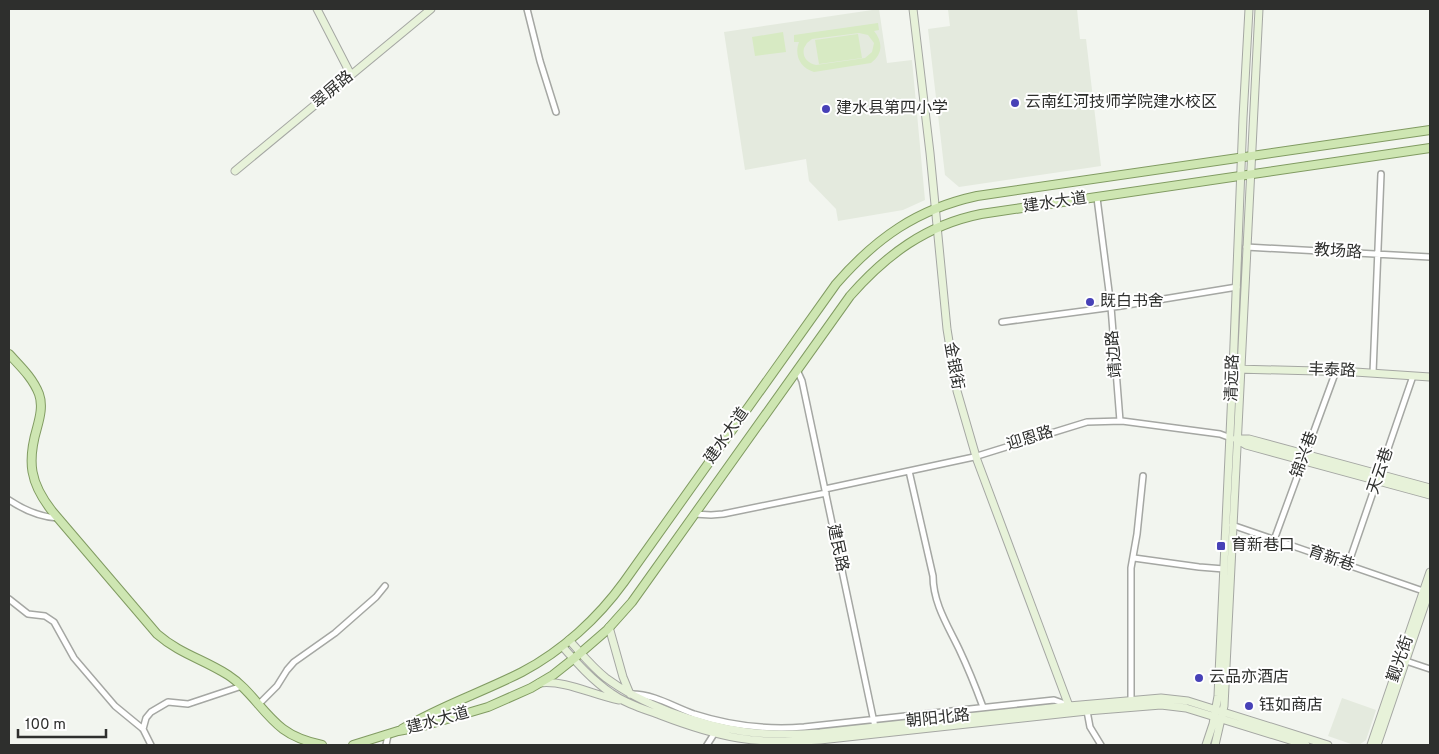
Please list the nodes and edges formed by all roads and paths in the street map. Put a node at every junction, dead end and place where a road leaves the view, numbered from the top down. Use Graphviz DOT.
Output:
graph roads {
  1 [pos="317,9"];
  2 [pos="431,9"];
  3 [pos="527,9"];
  4 [pos="913,9"];
  5 [pos="1249,9"];
  6 [pos="1258,9"];
  7 [pos="351,75"];
  8 [pos="556,112"];
  9 [pos="1430,130"];
  10 [pos="1430,148"];
  11 [pos="1251,156"];
  12 [pos="1242,158"];
  13 [pos="235,171"];
  14 [pos="1381,174"];
  15 [pos="1250,175"];
  16 [pos="1241,176"];
  17 [pos="1096,198"];
  18 [pos="935,208"];
  19 [pos="937,227"];
  20 [pos="1246,247"];
  21 [pos="1378,255"];
  22 [pos="1430,257"];
  23 [pos="1237,288"];
  24 [pos="1111,307"];
  25 [pos="1002,322"];
  26 [pos="9,354"];
  27 [pos="797,369"];
  28 [pos="1236,369"];
  29 [pos="1336,371"];
  30 [pos="1373,373"];
  31 [pos="1413,376"];
  32 [pos="1430,377"];
  33 [pos="1120,421"];
  34 [pos="1233,438"];
  35 [pos="976,456"];
  36 [pos="1304,457"];
  37 [pos="909,470"];
  38 [pos="1143,476"];
  39 [pos="1379,477"];
  40 [pos="1430,488"];
  41 [pos="825,491"];
  42 [pos="1430,495"];
  43 [pos="9,500"];
  44 [pos="694,514"];
  45 [pos="58,518"];
  46 [pos="1232,525"];
  47 [pos="1274,540"];
  48 [pos="1134,558"];
  49 [pos="1348,566"];
  50 [pos="1224,569"];
  51 [pos="1430,572"];
  52 [pos="385,586"];
  53 [pos="1428,591"];
  54 [pos="9,599"];
  55 [pos="609,627"];
  56 [pos="569,640"];
  57 [pos="562,646"];
  58 [pos="581,653"];
  59 [pos="574,659"];
  60 [pos="1406,661"];
  61 [pos="1430,669"];
  62 [pos="539,683"];
  63 [pos="242,686"];
  64 [pos="630,694"];
  65 [pos="1131,699"];
  66 [pos="622,700"];
  67 [pos="259,704"];
  68 [pos="1069,706"];
  69 [pos="983,707"];
  70 [pos="1087,711"];
  71 [pos="1219,714"];
  72 [pos="874,723"];
  73 [pos="143,729"];
  74 [pos="398,731"];
  75 [pos="714,734"];
  76 [pos="388,735"];
  77 [pos="151,745"];
  78 [pos="322,745"];
  79 [pos="353,745"];
  80 [pos="386,745"];
  81 [pos="707,745"];
  82 [pos="1101,745"];
  83 [pos="1206,745"];
  84 [pos="1215,745"];
  85 [pos="1306,745"];
  86 [pos="1328,745"];
  87 [pos="1372,745"];
  88 [pos="1377,745"];
  1 -- 7 [label="main road"];
  2 -- 7 [label="main road, 翠屏路"];
  3 -- 8 [label="street"];
  4 -- 18 [label="main road, 金银街"];
  5 -- 12 [label="main road, 清远路"];
  6 -- 11 [label="main road, 清远路"];
  7 -- 13 [label="main road, 翠屏路"];
  9 -- 11 [label="main road, 建水大道"];
  10 -- 15 [label="main road, 建水大道"];
  11 -- 12 [label="main road, 建水大道"];
  11 -- 15 [label="main road, 清远路"];
  12 -- 16 [label="main road, 清远路"];
  12 -- 18 [label="main road, 建水大道"];
  14 -- 21 [label="street"];
  15 -- 16 [label="main road, 建水大道"];
  15 -- 20 [label="main road, 清远路"];
  16 -- 17 [label="main road, 建水大道"];
  16 -- 23 [label="main road, 清远路"];
  17 -- 19 [label="main road, 建水大道"];
  17 -- 24 [label="street, 靖边路"];
  18 -- 19 [label="main road, 金银街"];
  18 -- 56 [label="main road, 建水大道"];
  19 -- 27 [label="main road, 建水大道"];
  19 -- 35 [label="main road, 金银街"];
  20 -- 21 [label="street, 教场路"];
  20 -- 28 [label="main road, 清远路"];
  21 -- 22 [label="street, 教场路"];
  21 -- 30 [label="street"];
  23 -- 24 [label="street"];
  23 -- 28 [label="main road, 清远路"];
  24 -- 25 [label="street"];
  24 -- 33 [label="street, 靖边路"];
  26 -- 45 [label="main road"];
  27 -- 41 [label="street, 建民路"];
  27 -- 44 [label="main road, 建水大道"];
  28 -- 29 [label="main road, 丰泰路"];
  28 -- 34 [label="main road, 清远路"];
  29 -- 30 [label="main road, 丰泰路"];
  29 -- 36 [label="street, 锦兴巷"];
  30 -- 31 [label="main road, 丰泰路"];
  31 -- 32 [label="main road, 丰泰路"];
  31 -- 39 [label="street, 天云巷"];
  33 -- 34 [label="street, 迎恩路"];
  33 -- 35 [label="street, 迎恩路"];
  34 -- 36 [label="main road, 迎恩路"];
  34 -- 46 [label="main road, 清远路"];
  34 -- 50 [label="main road, 清远路"];
  35 -- 37 [label="street, 迎恩路"];
  35 -- 68 [label="main road, 金银街"];
  36 -- 39 [label="main road, 迎恩路"];
  36 -- 47 [label="street, 锦兴巷"];
  37 -- 41 [label="street, 迎恩路"];
  37 -- 69 [label="street"];
  38 -- 48 [label="street"];
  39 -- 40 [label="main road, 迎恩路"];
  39 -- 42 [label="main road, 迎恩路"];
  39 -- 49 [label="street, 天云巷"];
  41 -- 44 [label="street, 迎恩路"];
  41 -- 72 [label="street, 建民路"];
  43 -- 45 [label="street"];
  44 -- 55 [label="main road, 建水大道"];
  45 -- 63 [label="main road"];
  46 -- 47 [label="street, 育新巷"];
  46 -- 71 [label="main road, 清远路"];
  47 -- 49 [label="street, 育新巷"];
  48 -- 50 [label="street"];
  48 -- 65 [label="street"];
  49 -- 53 [label="street, 育新巷"];
  50 -- 71 [label="main road, 清远路"];
  51 -- 53 [label="main road, 觐光街"];
  52 -- 67 [label="street"];
  53 -- 60 [label="main road, 觐光街"];
  53 -- 87 [label="main road, 觐光街"];
  54 -- 73 [label="street"];
  55 -- 58 [label="main road, 建水大道"];
  55 -- 64 [label="main road"];
  56 -- 57 [label="main road, 建水大道"];
  56 -- 58 [label="main road, 朝阳北路"];
  57 -- 59 [label="main road, 朝阳北路"];
  57 -- 74 [label="main road, 建水大道"];
  58 -- 59 [label="main road, 建水大道"];
  58 -- 64 [label="main road, 朝阳北路"];
  59 -- 62 [label="main road, 建水大道"];
  59 -- 66 [label="main road, 朝阳北路"];
  60 -- 61 [label="street"];
  60 -- 88 [label="main road, 觐光街"];
  62 -- 66 [label="main road"];
  62 -- 74 [label="main road, 建水大道"];
  63 -- 67 [label="main road"];
  63 -- 73 [label="street"];
  64 -- 72 [label="main road, 朝阳北路"];
  65 -- 68 [label="main road, 朝阳北路"];
  65 -- 71 [label="main road, 朝阳北路"];
  66 -- 75 [label="main road, 朝阳北路"];
  67 -- 78 [label="main road"];
  68 -- 69 [label="street"];
  68 -- 72 [label="main road, 朝阳北路"];
  69 -- 72 [label="street"];
  70 -- 71 [label="main road, 朝阳北路"];
  70 -- 75 [label="main road, 朝阳北路"];
  70 -- 82 [label="street"];
  71 -- 83 [label="main road, 清远路"];
  71 -- 84 [label="main road, 清远路"];
  71 -- 85 [label="main road, 朝阳北路"];
  71 -- 86 [label="main road, 朝阳北路"];
  73 -- 77 [label="street"];
  74 -- 76 [label="main road"];
  75 -- 81 [label="street"];
  76 -- 79 [label="main road"];
  76 -- 80 [label="street"];
}
